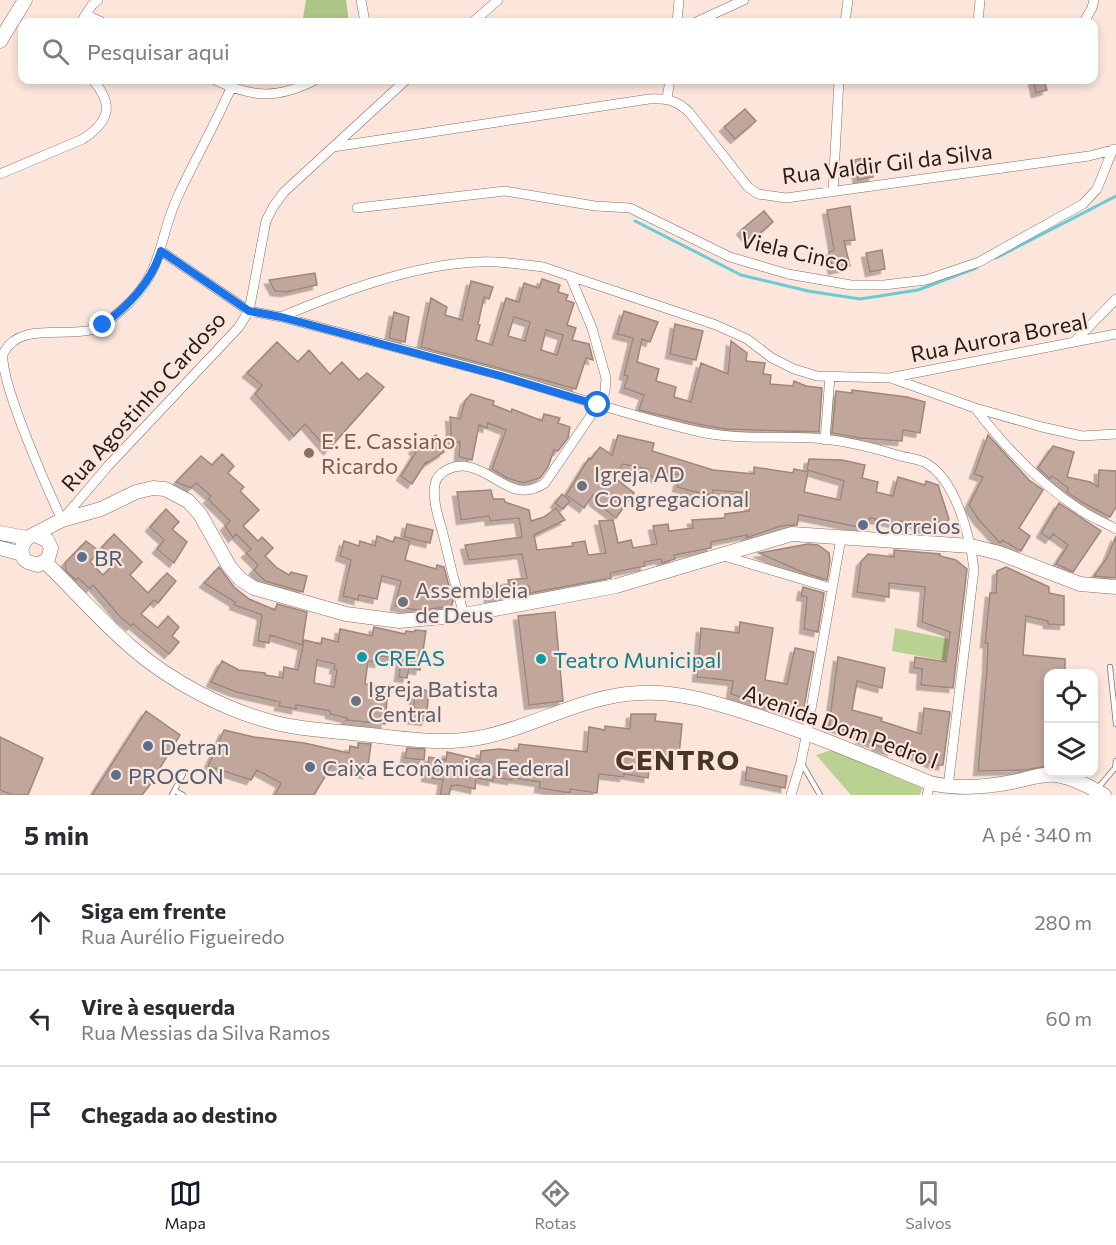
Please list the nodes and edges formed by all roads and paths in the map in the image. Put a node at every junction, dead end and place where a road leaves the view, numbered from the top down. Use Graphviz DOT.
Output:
graph roads {
  1 [pos="25,0"];
  2 [pos="98,0"];
  3 [pos="361,0"];
  4 [pos="498,0"];
  5 [pos="680,0"];
  6 [pos="744,0"];
  7 [pos="848,0"];
  8 [pos="981,0"];
  9 [pos="1094,0"];
  10 [pos="85,18"];
  11 [pos="364,18"];
  12 [pos="478,18"];
  13 [pos="678,18"];
  14 [pos="705,18"];
  15 [pos="846,18"];
  16 [pos="979,18"];
  17 [pos="1086,18"];
  18 [pos="0,41"];
  19 [pos="96,84"];
  20 [pos="223,84"];
  21 [pos="304,84"];
  22 [pos="394,84"];
  23 [pos="669,84"];
  24 [pos="839,84"];
  25 [pos="231,88"];
  26 [pos="667,98"];
  27 [pos="333,147"];
  28 [pos="1115,149"];
  29 [pos="0,174"];
  30 [pos="833,192"];
  31 [pos="357,208"];
  32 [pos="161,251"];
  33 [pos="571,278"];
  34 [pos="1116,299"];
  35 [pos="249,311"];
  36 [pos="281,317"];
  37 [pos="1116,334"];
  38 [pos="1074,342"];
  39 [pos="830,376"];
  40 [pos="889,378"];
  41 [pos="598,405"];
  42 [pos="975,408"];
  43 [pos="1116,434"];
  44 [pos="825,440"];
  45 [pos="62,520"];
  46 [pos="1116,529"];
  47 [pos="0,532"];
  48 [pos="31,537"];
  49 [pos="841,538"];
  50 [pos="971,546"];
  51 [pos="0,548"];
  52 [pos="51,548"];
  53 [pos="22,554"];
  54 [pos="724,556"];
  55 [pos="45,562"];
  56 [pos="1116,587"];
  57 [pos="831,588"];
  58 [pos="464,615"];
  59 [pos="1110,667"];
  60 [pos="1116,724"];
  61 [pos="807,732"];
  62 [pos="1116,761"];
  63 [pos="801,762"];
  64 [pos="183,774"];
  65 [pos="948,788"];
  66 [pos="928,789"];
  67 [pos="173,793"];
  68 [pos="1100,793"];
  69 [pos="183,795"];
  70 [pos="791,795"];
  71 [pos="820,795"];
  1 -- 18 [label="main road"];
  2 -- 10 [label="street"];
  3 -- 11 [label="street"];
  4 -- 12 [label="street"];
  5 -- 13 [label="street"];
  6 -- 14 [label="street"];
  7 -- 15 [label="street"];
  8 -- 16 [label="street"];
  9 -- 17 [label="street"];
  19 -- 29 [label="street"];
  20 -- 25 [label="street"];
  21 -- 25 [label="street"];
  22 -- 27 [label="street, Rua Agostinho Cardoso"];
  23 -- 26 [label="street"];
  24 -- 30 [label="street"];
  25 -- 32 [label="street"];
  26 -- 27 [label="street"];
  26 -- 30 [label="street, Rua Valdir Gil da Silva"];
  27 -- 35 [label="street, Rua Agostinho Cardoso"];
  28 -- 30 [label="street, Rua Valdir Gil da Silva"];
  28 -- 31 [label="street, Viela Cinco"];
  32 -- 35 [label="street"];
  32 -- 45 [label="street"];
  33 -- 36 [label="street"];
  33 -- 39 [label="street"];
  33 -- 41 [label="street"];
  34 -- 38 [label="street"];
  35 -- 36 [label="street"];
  35 -- 45 [label="street, Rua Agostinho Cardoso"];
  36 -- 41 [label="street"];
  37 -- 38 [label="street, Rua Aurora Boreal"];
  38 -- 40 [label="street, Rua Aurora Boreal"];
  39 -- 40 [label="street"];
  39 -- 44 [label="street"];
  40 -- 42 [label="street"];
  41 -- 44 [label="street"];
  41 -- 58 [label="street"];
  42 -- 43 [label="street"];
  42 -- 46 [label="street"];
  44 -- 50 [label="street"];
  45 -- 48 [label="main road"];
  45 -- 52 [label="main road"];
  45 -- 58 [label="main road"];
  47 -- 48 [label="main road"];
  48 -- 52 [label="main road"];
  48 -- 53 [label="main road"];
  49 -- 50 [label="main road"];
  49 -- 54 [label="main road"];
  49 -- 57 [label="street"];
  50 -- 56 [label="main road"];
  50 -- 65 [label="street"];
  51 -- 53 [label="main road"];
  52 -- 55 [label="main road"];
  53 -- 55 [label="main road"];
  54 -- 57 [label="street"];
  54 -- 58 [label="main road"];
  55 -- 61 [label="main road, Avenida Dom Pedro I"];
  57 -- 61 [label="street"];
  59 -- 60 [label="lane"];
  61 -- 63 [label="street"];
  61 -- 66 [label="main road, Avenida Dom Pedro I"];
  62 -- 68 [label="lane"];
  63 -- 70 [label="street"];
  63 -- 71 [label="lane"];
  64 -- 67 [label="lane"];
  65 -- 66 [label="main road, Avenida Dom Pedro I"];
  65 -- 68 [label="main road, Avenida Dom Pedro I"];
  67 -- 69 [label="lane"];
}
